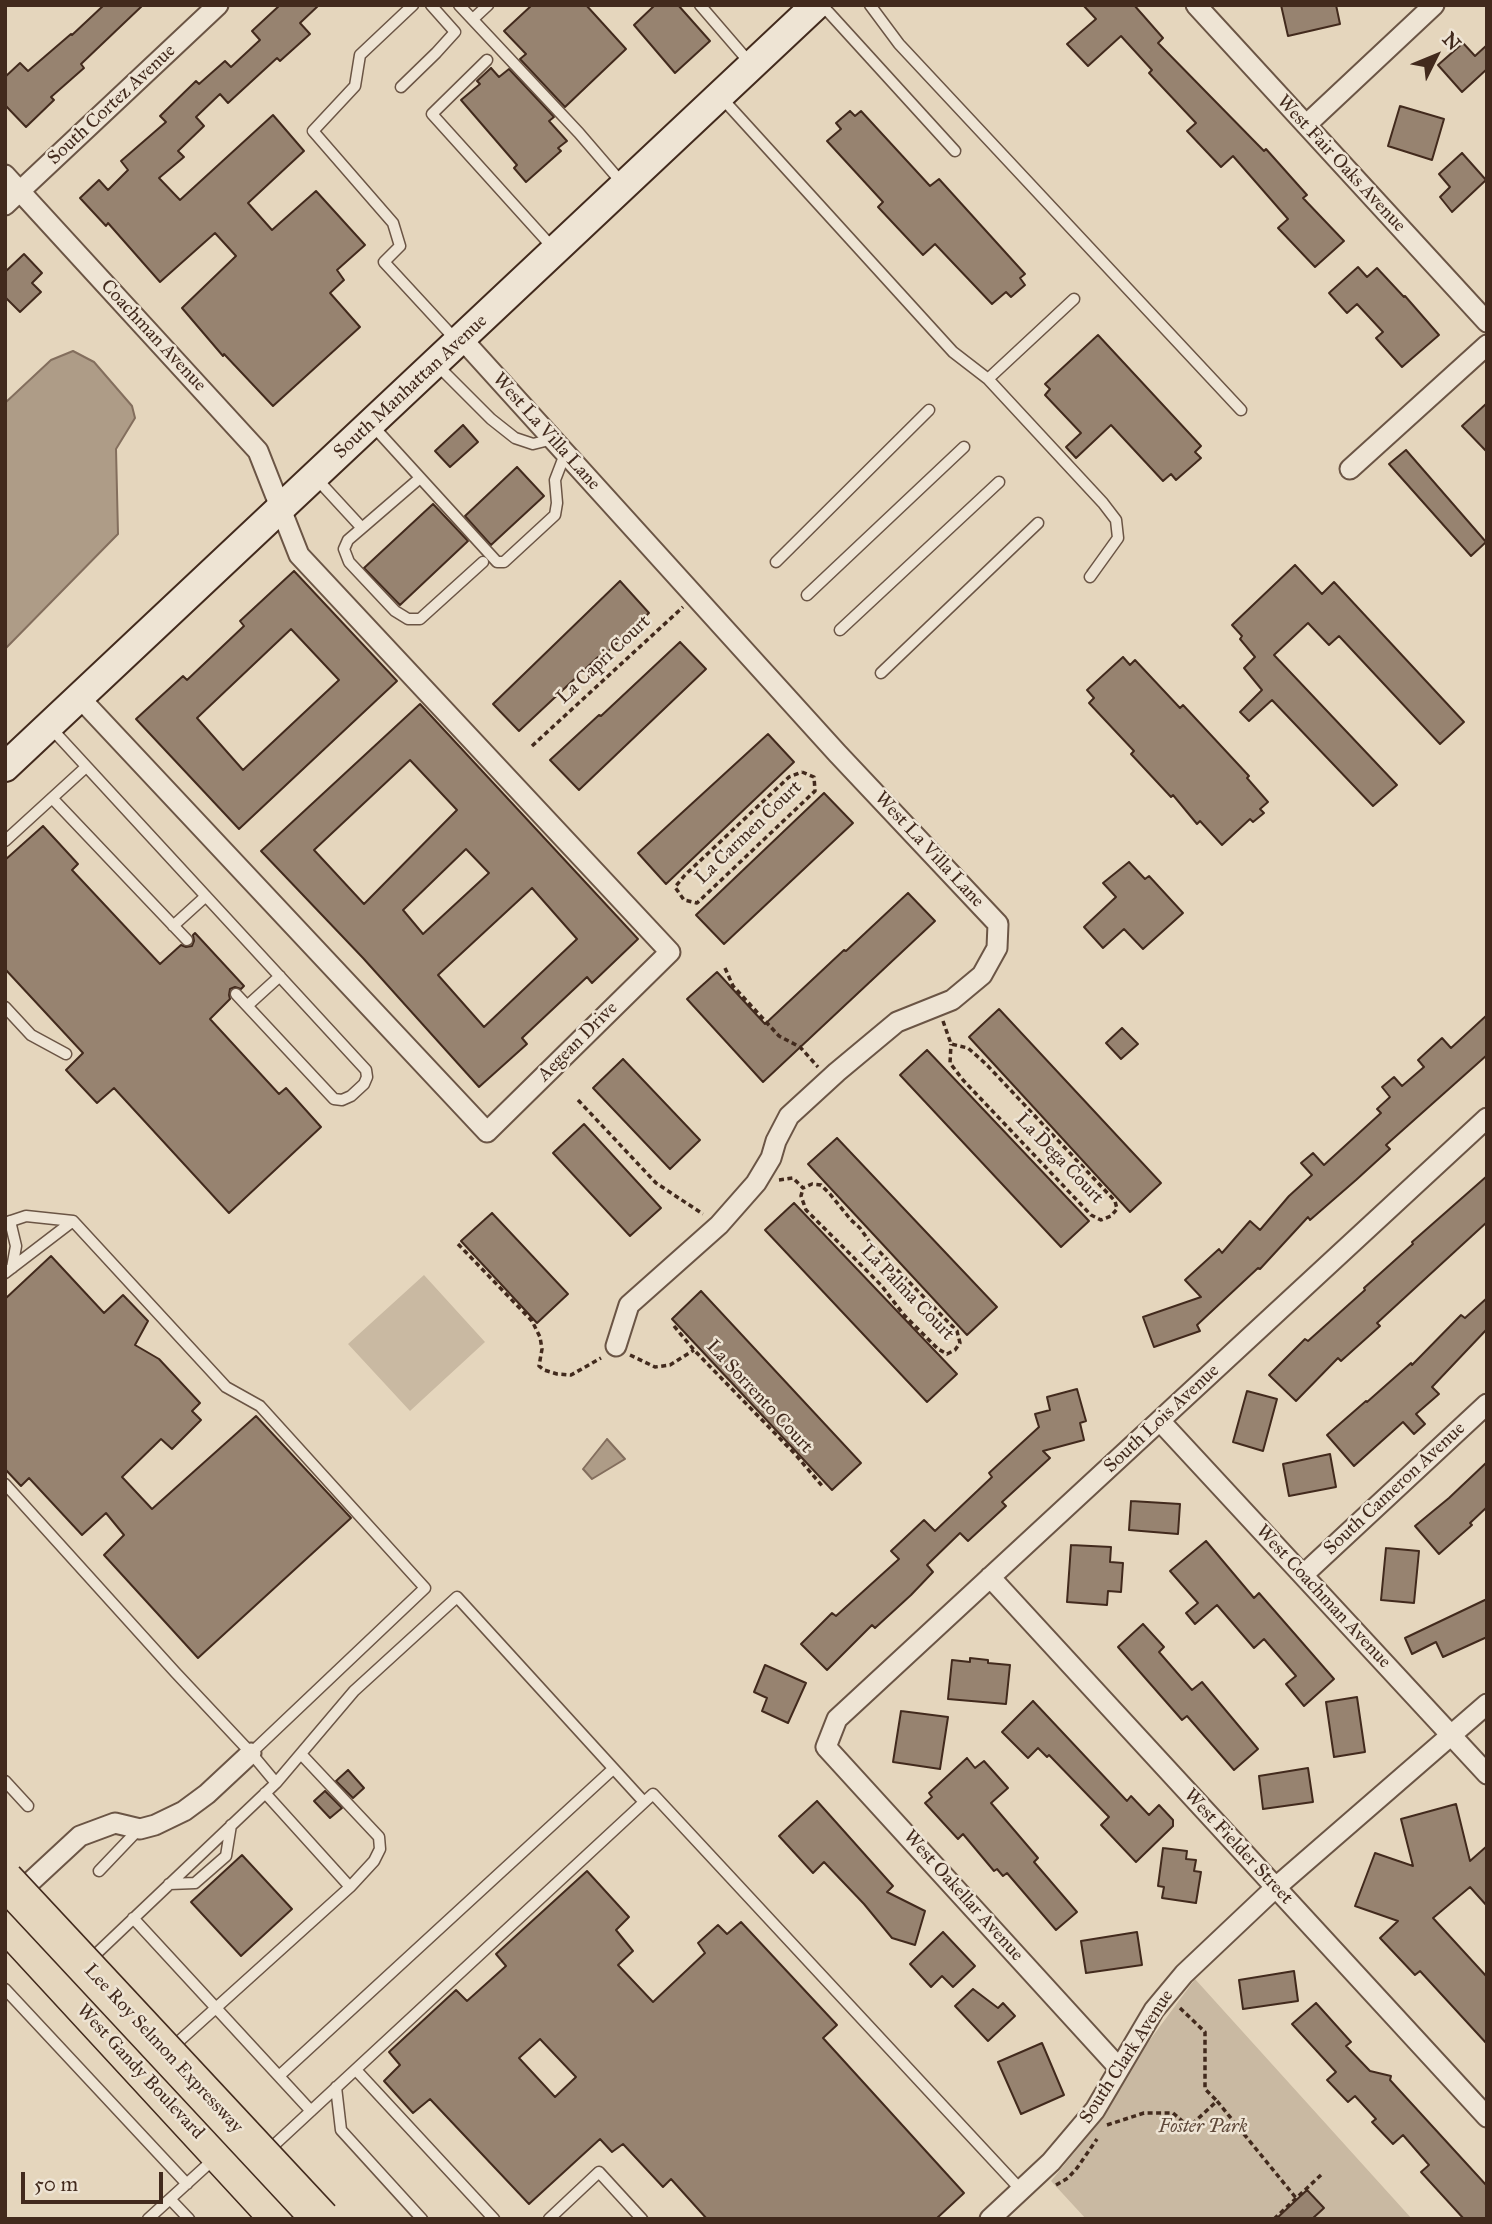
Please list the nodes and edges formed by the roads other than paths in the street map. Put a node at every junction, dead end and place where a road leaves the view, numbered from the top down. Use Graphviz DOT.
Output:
graph roads {
  1 [pos="218,5"];
  2 [pos="412,5"];
  3 [pos="431,5"];
  4 [pos="459,5"];
  5 [pos="488,5"];
  6 [pos="700,5"];
  7 [pos="816,5"];
  8 [pos="822,5"];
  9 [pos="870,5"];
  10 [pos="1196,5"];
  11 [pos="1434,5"];
  12 [pos="473,19"];
  13 [pos="487,60"];
  14 [pos="752,66"];
  15 [pos="401,87"];
  16 [pos="720,96"];
  17 [pos="1306,125"];
  18 [pos="955,150"];
  19 [pos="5,176"];
  20 [pos="625,186"];
  21 [pos="13,198"];
  22 [pos="556,251"];
  23 [pos="1074,299"];
  24 [pos="1487,322"];
  25 [pos="460,341"];
  26 [pos="1487,345"];
  27 [pos="436,364"];
  28 [pos="988,379"];
  29 [pos="929,410"];
  30 [pos="1241,410"];
  31 [pos="371,424"];
  32 [pos="559,446"];
  33 [pos="964,447"];
  34 [pos="1350,469"];
  35 [pos="314,477"];
  36 [pos="420,478"];
  37 [pos="999,482"];
  38 [pos="281,509"];
  39 [pos="1038,523"];
  40 [pos="362,528"];
  41 [pos="483,562"];
  42 [pos="776,562"];
  43 [pos="1090,577"];
  44 [pos="807,595"];
  45 [pos="840,630"];
  46 [pos="881,673"];
  47 [pos="80,698"];
  48 [pos="50,726"];
  49 [pos="9,755"];
  50 [pos="86,767"];
  51 [pos="52,798"];
  52 [pos="5,841"];
  53 [pos="206,896"];
  54 [pos="173,926"];
  55 [pos="187,940"];
  56 [pos="280,976"];
  57 [pos="236,994"];
  58 [pos="247,1006"];
  59 [pos="5,1007"];
  60 [pos="66,1054"];
  61 [pos="1487,1118"];
  62 [pos="73,1221"];
  63 [pos="8,1222"];
  64 [pos="8,1271"];
  65 [pos="616,1346"];
  66 [pos="1487,1404"];
  67 [pos="1160,1421"];
  68 [pos="5,1484"];
  69 [pos="1303,1574"];
  70 [pos="990,1577"];
  71 [pos="1487,1704"];
  72 [pos="837,1719"];
  73 [pos="1452,1737"];
  74 [pos="251,1753"];
  75 [pos="302,1754"];
  76 [pos="613,1769"];
  77 [pos="1487,1774"];
  78 [pos="5,1781"];
  79 [pos="276,1783"];
  80 [pos="265,1793"];
  81 [pos="644,1802"];
  82 [pos="29,1807"];
  83 [pos="231,1825"];
  84 [pos="140,1829"];
  85 [pos="5,1858"];
  86 [pos="99,1871"];
  87 [pos="169,1884"];
  88 [pos="350,1887"];
  89 [pos="1275,1888"];
  90 [pos="10,1892"];
  91 [pos="5,1914"];
  92 [pos="133,1918"];
  93 [pos="5,1925"];
  94 [pos="95,1955"];
  95 [pos="5,1989"];
  96 [pos="216,2008"];
  97 [pos="177,2043"];
  98 [pos="1119,2068"];
  99 [pos="356,2070"];
  100 [pos="279,2076"];
  101 [pos="336,2087"];
  102 [pos="311,2111"];
  103 [pos="1487,2117"];
  104 [pos="272,2147"];
  105 [pos="218,2156"];
  106 [pos="187,2184"];
  107 [pos="1021,2190"];
  108 [pos="170,2199"];
  109 [pos="148,2219"];
  110 [pos="189,2219"];
  111 [pos="276,2219"];
  112 [pos="294,2219"];
  113 [pos="323,2219"];
  114 [pos="338,2219"];
  115 [pos="422,2219"];
  116 [pos="494,2219"];
  117 [pos="549,2219"];
  118 [pos="642,2219"];
  119 [pos="990,2219"];
  1 -- 21 [label="street, South Cortez Avenue"];
  2 -- 25 [label="lane"];
  3 -- 15 [label="lane"];
  4 -- 12 [label="lane"];
  5 -- 12 [label="lane"];
  6 -- 14 [label="lane"];
  7 -- 14 [label="main road, South Manhattan Avenue"];
  8 -- 18 [label="lane"];
  9 -- 30 [label="lane"];
  10 -- 17 [label="street, West Fair Oaks Avenue"];
  11 -- 17 [label="street"];
  12 -- 20 [label="lane"];
  13 -- 22 [label="lane"];
  14 -- 16 [label="main road, South Manhattan Avenue"];
  16 -- 20 [label="main road, South Manhattan Avenue"];
  16 -- 28 [label="lane"];
  17 -- 24 [label="street, West Fair Oaks Avenue"];
  19 -- 21 [label="street, Coachman Avenue"];
  20 -- 22 [label="main road, South Manhattan Avenue"];
  21 -- 38 [label="street, Coachman Avenue"];
  22 -- 25 [label="main road, South Manhattan Avenue"];
  23 -- 28 [label="lane"];
  25 -- 27 [label="main road, South Manhattan Avenue"];
  25 -- 32 [label="street, West La Villa Lane"];
  26 -- 34 [label="street"];
  27 -- 31 [label="main road, South Manhattan Avenue"];
  27 -- 32 [label="lane"];
  28 -- 43 [label="lane"];
  29 -- 42 [label="lane"];
  31 -- 35 [label="main road, South Manhattan Avenue"];
  31 -- 36 [label="lane"];
  32 -- 36 [label="lane"];
  32 -- 65 [label="street, West La Villa Lane"];
  33 -- 44 [label="lane"];
  35 -- 38 [label="main road, South Manhattan Avenue"];
  35 -- 40 [label="lane"];
  36 -- 40 [label="lane"];
  37 -- 45 [label="lane"];
  38 -- 47 [label="main road, South Manhattan Avenue"];
  38 -- 47 [label="street, Aegean Drive"];
  39 -- 46 [label="lane"];
  40 -- 41 [label="lane"];
  47 -- 48 [label="main road, South Manhattan Avenue"];
  48 -- 49 [label="main road, South Manhattan Avenue"];
  48 -- 50 [label="lane"];
  50 -- 51 [label="lane"];
  50 -- 53 [label="lane"];
  51 -- 52 [label="lane"];
  51 -- 54 [label="lane"];
  53 -- 54 [label="lane"];
  53 -- 56 [label="lane"];
  54 -- 55 [label="lane"];
  56 -- 58 [label="lane"];
  56 -- 58 [label="lane"];
  57 -- 58 [label="lane"];
  59 -- 60 [label="lane"];
  61 -- 67 [label="street, South Lois Avenue"];
  62 -- 63 [label="lane"];
  62 -- 64 [label="lane"];
  62 -- 74 [label="lane"];
  63 -- 64 [label="lane"];
  66 -- 69 [label="street, South Cameron Avenue"];
  67 -- 69 [label="street, West Coachman Avenue"];
  67 -- 70 [label="street, South Lois Avenue"];
  68 -- 74 [label="lane"];
  69 -- 73 [label="street, West Coachman Avenue"];
  70 -- 72 [label="street, South Lois Avenue"];
  70 -- 89 [label="street, West Fielder Street"];
  71 -- 73 [label="street, South Clark Avenue"];
  72 -- 98 [label="street, West Oakellar Avenue"];
  73 -- 77 [label="street, West Coachman Avenue"];
  73 -- 89 [label="street, South Clark Avenue"];
  74 -- 79 [label="lane"];
  74 -- 84 [label="street"];
  75 -- 76 [label="lane"];
  75 -- 79 [label="lane"];
  75 -- 88 [label="lane"];
  76 -- 81 [label="lane"];
  76 -- 100 [label="lane"];
  78 -- 82 [label="lane"];
  79 -- 80 [label="lane"];
  80 -- 83 [label="lane"];
  80 -- 88 [label="lane"];
  81 -- 99 [label="lane"];
  81 -- 107 [label="lane"];
  83 -- 87 [label="lane"];
  83 -- 87 [label="lane"];
  84 -- 86 [label="lane"];
  84 -- 90 [label="street"];
  85 -- 90 [label="main road"];
  87 -- 92 [label="lane"];
  88 -- 96 [label="lane"];
  89 -- 98 [label="street, South Clark Avenue"];
  89 -- 103 [label="street, West Fielder Street"];
  90 -- 94 [label="main road"];
  90 -- 112 [label="highway, Lee Roy Selmon Expressway"];
  90 -- 113 [label="highway, Lee Roy Selmon Expressway, bridge"];
  91 -- 113 [label="main road"];
  92 -- 94 [label="lane"];
  92 -- 96 [label="lane"];
  93 -- 105 [label="main road, West Gandy Boulevard"];
  94 -- 97 [label="main road"];
  95 -- 106 [label="lane"];
  96 -- 97 [label="lane"];
  96 -- 100 [label="lane"];
  97 -- 104 [label="main road"];
  98 -- 107 [label="street, South Clark Avenue"];
  99 -- 101 [label="lane"];
  99 -- 116 [label="lane"];
  100 -- 102 [label="lane"];
  101 -- 102 [label="lane"];
  101 -- 115 [label="lane"];
  102 -- 104 [label="lane"];
  104 -- 114 [label="main road"];
  105 -- 106 [label="lane"];
  105 -- 111 [label="main road, West Gandy Boulevard"];
  106 -- 108 [label="lane"];
  107 -- 119 [label="street, South Clark Avenue"];
  108 -- 109 [label="lane"];
  108 -- 110 [label="lane"];
  117 -- 118 [label="lane"];
}
